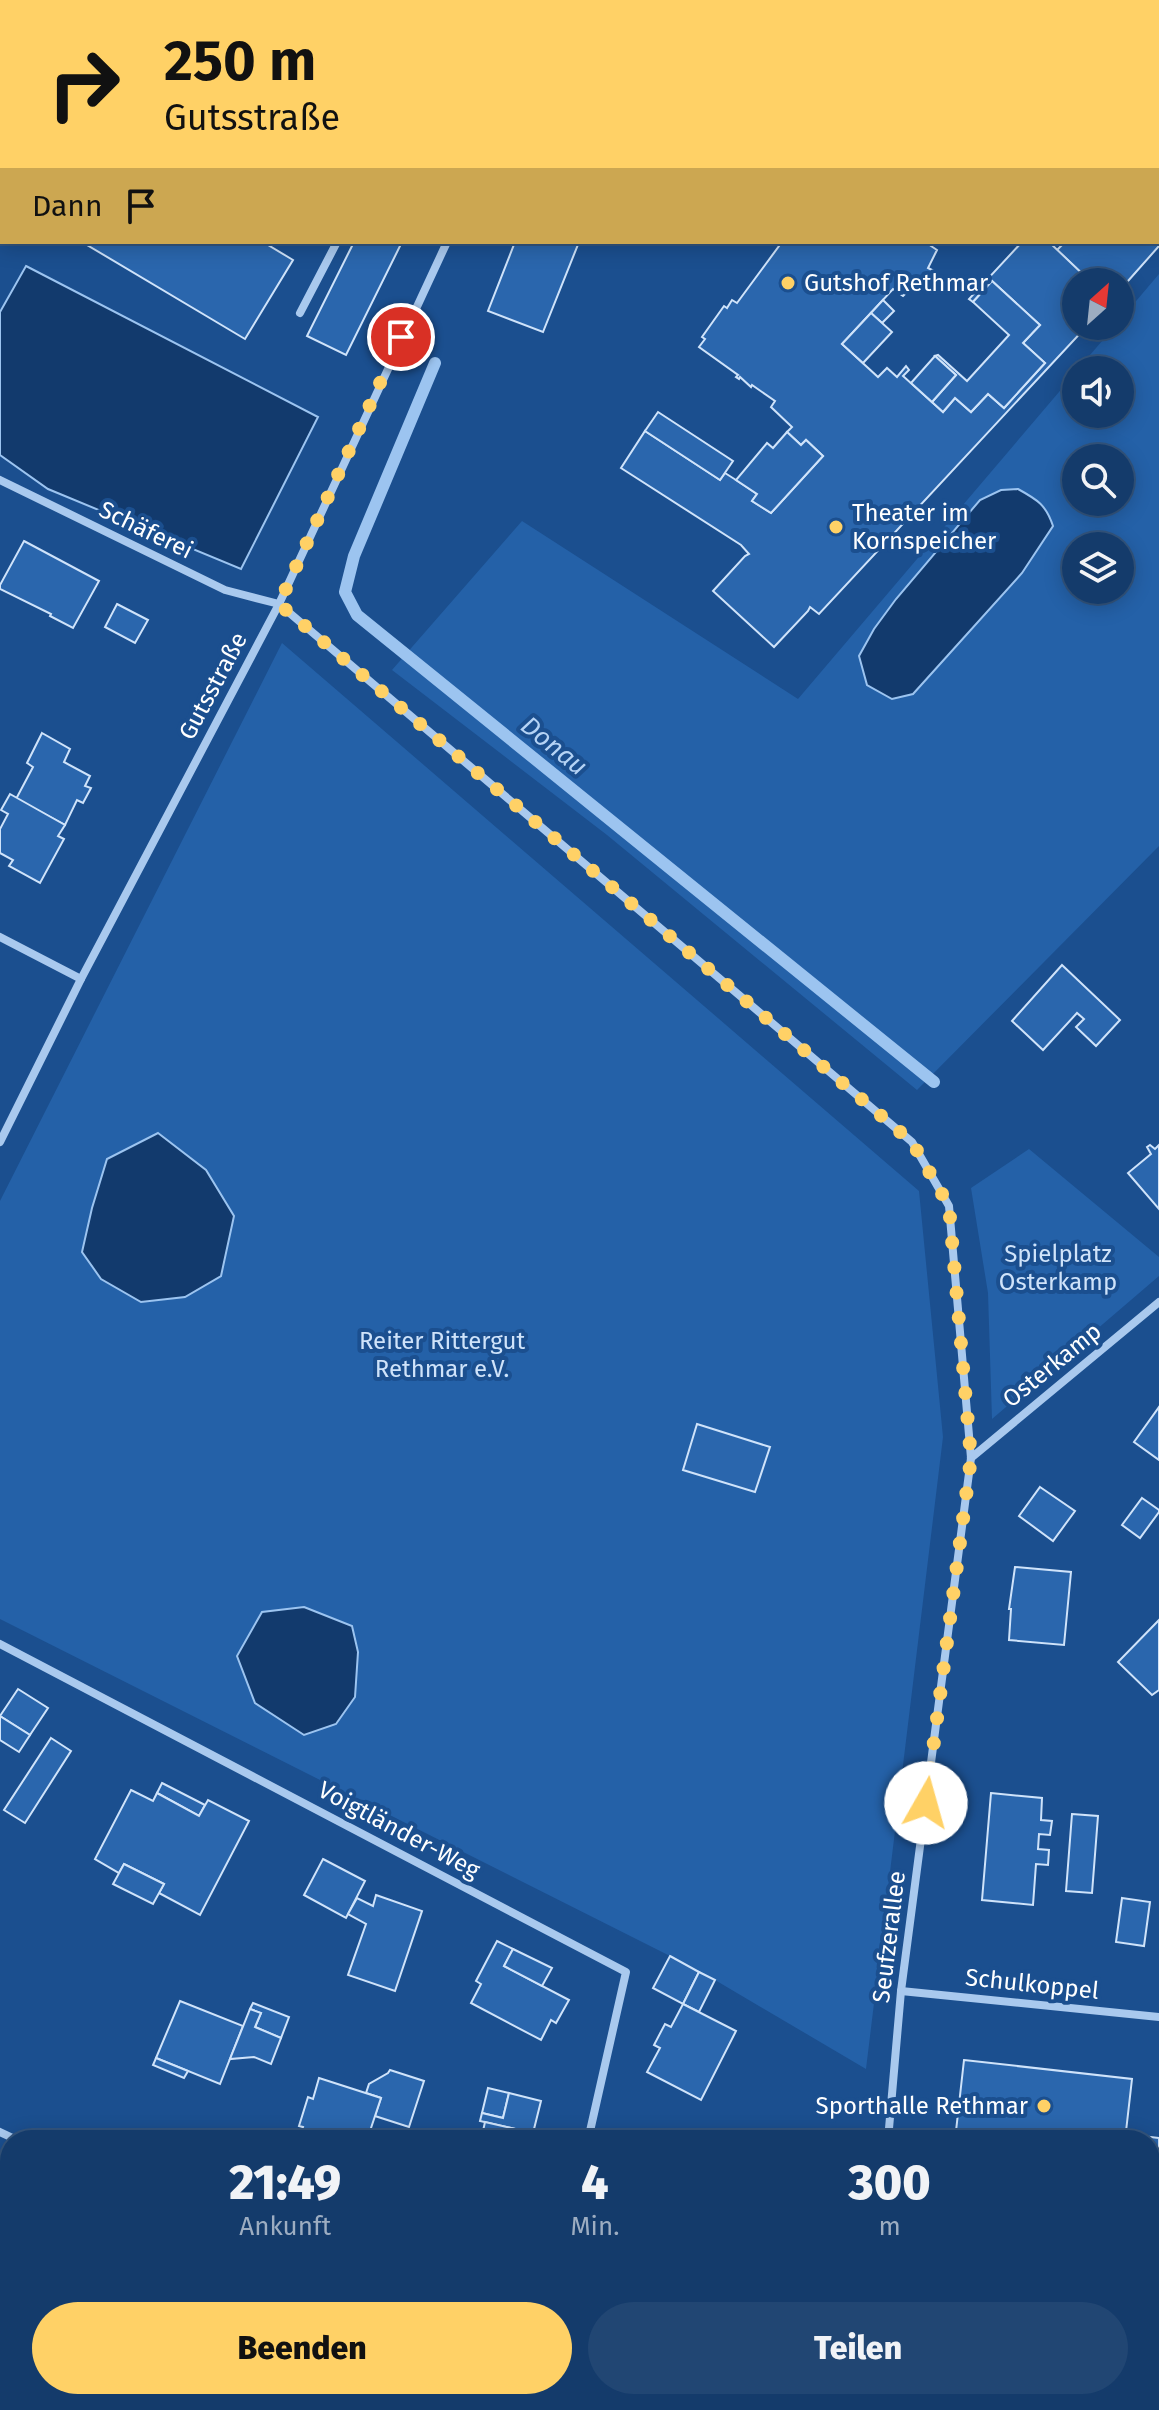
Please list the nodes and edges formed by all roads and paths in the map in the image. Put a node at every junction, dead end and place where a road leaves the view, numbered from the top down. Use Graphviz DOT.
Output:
graph roads {
  1 [pos="336,244"];
  2 [pos="446,244"];
  3 [pos="300,313"];
  4 [pos="0,480"];
  5 [pos="279,604"];
  6 [pos="0,937"];
  7 [pos="81,979"];
  8 [pos="0,1142"];
  9 [pos="1159,1302"];
  10 [pos="971,1458"];
  11 [pos="0,1644"];
  12 [pos="901,1991"];
  13 [pos="1159,2017"];
  14 [pos="590,2130"];
  15 [pos="889,2130"];
  1 -- 3 [label="street"];
  2 -- 5 [label="street, Gutsstraße"];
  4 -- 5 [label="street, Schäferei"];
  5 -- 7 [label="street, Gutsstraße"];
  5 -- 10 [label="street, Seufzerallee"];
  6 -- 7 [label="street"];
  7 -- 8 [label="street, Gutsstraße"];
  9 -- 10 [label="street, Osterkamp"];
  10 -- 12 [label="street, Seufzerallee"];
  11 -- 14 [label="street, Voigtländer-Weg"];
  12 -- 13 [label="street, Schulkoppel"];
  12 -- 15 [label="street, Seufzerallee"];
}
